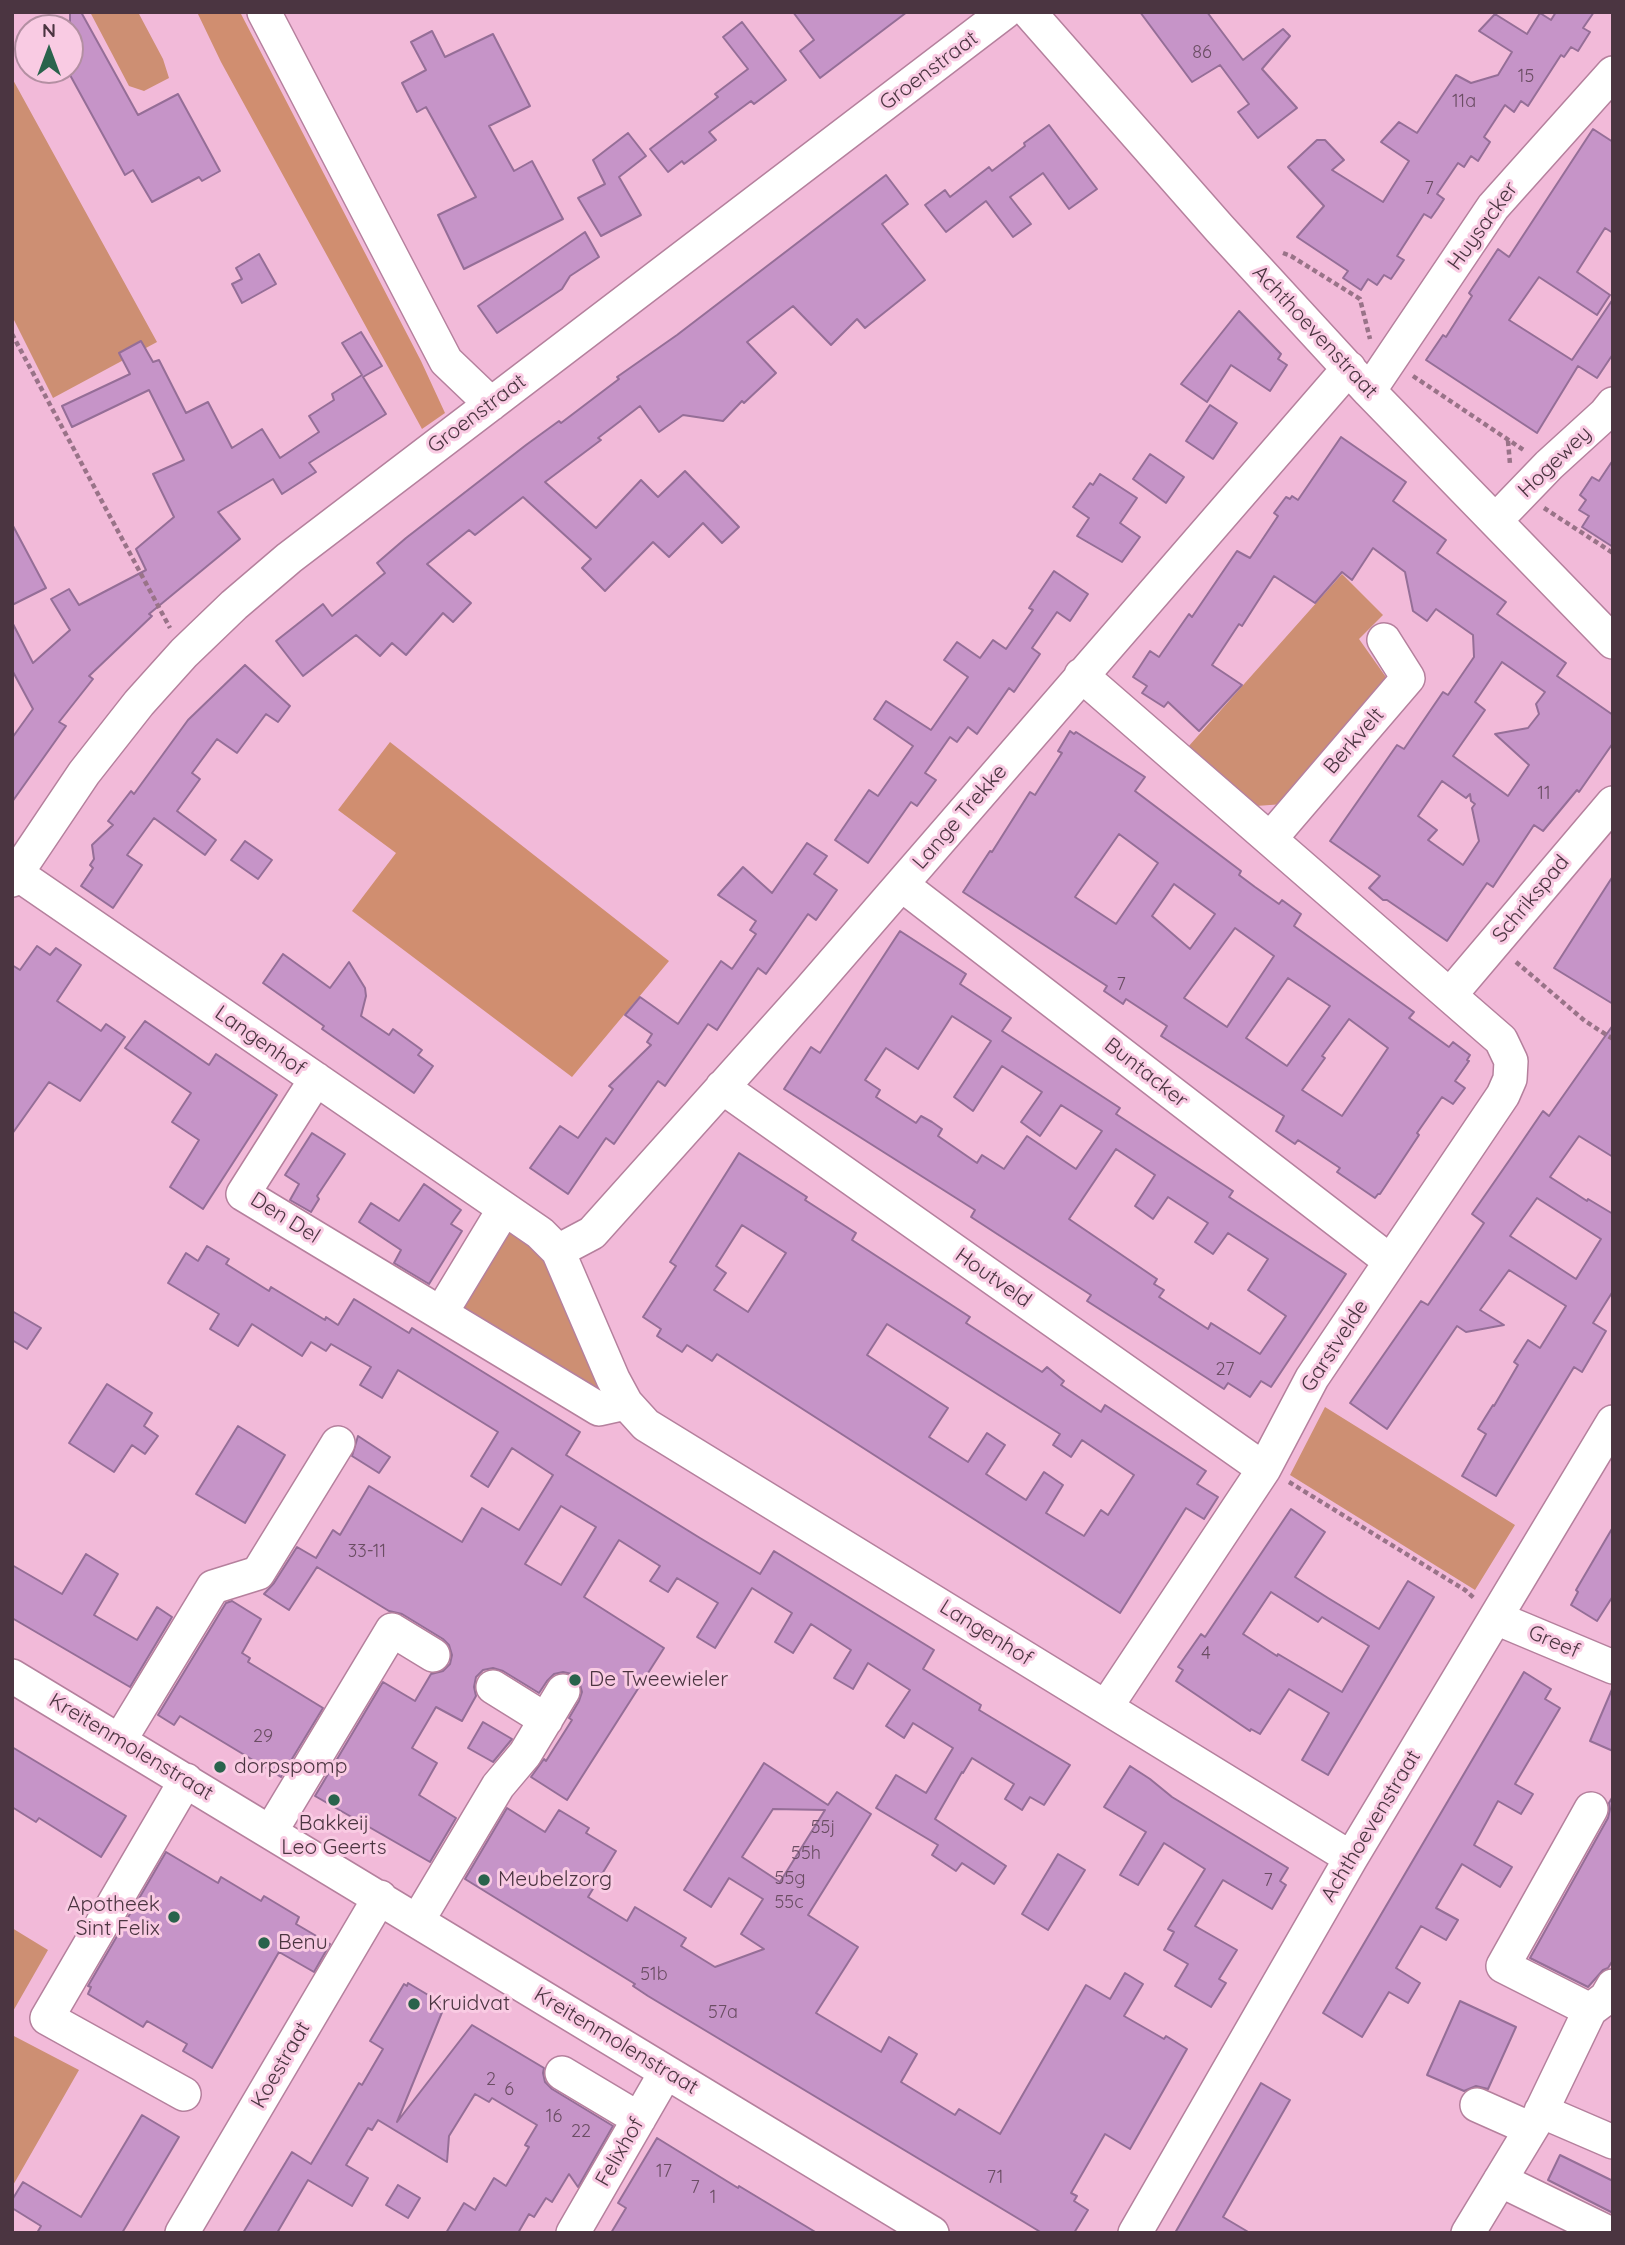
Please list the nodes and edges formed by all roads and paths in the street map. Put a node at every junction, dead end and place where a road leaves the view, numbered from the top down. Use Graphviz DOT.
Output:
graph roads {
  1 [pos="264,12"];
  2 [pos="1005,12"];
  3 [pos="1029,12"];
  4 [pos="1613,73"];
  5 [pos="12,334"];
  6 [pos="1359,379"];
  7 [pos="491,404"];
  8 [pos="1613,404"];
  9 [pos="1496,520"];
  10 [pos="1384,640"];
  11 [pos="1613,642"];
  12 [pos="184,653"];
  13 [pos="1081,675"];
  14 [pos="1613,803"];
  15 [pos="1270,839"];
  16 [pos="14,876"];
  17 [pos="902,885"];
  18 [pos="1494,943"];
  19 [pos="1450,995"];
  20 [pos="1613,1039"];
  21 [pos="316,1079"];
  22 [pos="722,1087"];
  23 [pos="504,1209"];
  24 [pos="558,1251"];
  25 [pos="1390,1261"];
  26 [pos="441,1313"];
  27 [pos="626,1403"];
  28 [pos="1613,1422"];
  29 [pos="338,1443"];
  30 [pos="1264,1469"];
  31 [pos="1496,1618"];
  32 [pos="433,1655"];
  33 [pos="1613,1667"];
  34 [pos="12,1676"];
  35 [pos="493,1687"];
  36 [pos="563,1691"];
  37 [pos="1106,1707"];
  38 [pos="546,1720"];
  39 [pos="120,1740"];
  40 [pos="186,1780"];
  41 [pos="1591,1810"];
  42 [pos="271,1831"];
  43 [pos="1351,1858"];
  44 [pos="380,1897"];
  45 [pos="418,1920"];
  46 [pos="1606,1999"];
  47 [pos="666,2072"];
  48 [pos="562,2073"];
  49 [pos="184,2094"];
  50 [pos="1477,2105"];
  51 [pos="639,2119"];
  52 [pos="1536,2120"];
  53 [pos="1613,2142"];
  54 [pos="1500,2180"];
  55 [pos="182,2233"];
  56 [pos="573,2233"];
  57 [pos="932,2233"];
  58 [pos="1135,2233"];
  59 [pos="1468,2233"];
  60 [pos="1609,2233"];
  1 -- 7 [label="street"];
  2 -- 7 [label="street, Groenstraat"];
  3 -- 6 [label="street, Achthoevenstraat"];
  4 -- 6 [label="street, Huysacker"];
  5 -- 12 [label="path"];
  6 -- 9 [label="street, Achthoevenstraat"];
  6 -- 13 [label="street, Lange Trekke"];
  7 -- 12 [label="street, Groenstraat"];
  8 -- 9 [label="street, Hogewey"];
  9 -- 11 [label="street, Achthoevenstraat"];
  10 -- 15 [label="street, Berkvelt"];
  12 -- 16 [label="street, Groenstraat"];
  13 -- 15 [label="street"];
  13 -- 17 [label="street, Lange Trekke"];
  14 -- 18 [label="street, Schrikspad"];
  15 -- 19 [label="street"];
  16 -- 21 [label="street, Langenhof"];
  17 -- 22 [label="street, Lange Trekke"];
  17 -- 25 [label="street, Buntacker"];
  18 -- 19 [label="street, Schrikspad"];
  18 -- 20 [label="path"];
  19 -- 25 [label="street, Garstvelde"];
  21 -- 23 [label="street, Langenhof"];
  21 -- 26 [label="street, Den Del"];
  22 -- 24 [label="street, Lange Trekke"];
  22 -- 30 [label="street, Houtveld"];
  23 -- 24 [label="street, Langenhof"];
  23 -- 26 [label="street"];
  24 -- 27 [label="street, Langenhof"];
  25 -- 30 [label="street, Garstvelde"];
  26 -- 27 [label="street"];
  27 -- 37 [label="street, Langenhof"];
  28 -- 31 [label="street, Achthoevenstraat"];
  29 -- 39 [label="street"];
  30 -- 31 [label="path"];
  30 -- 37 [label="street, Garstvelde"];
  31 -- 33 [label="street, Greef"];
  31 -- 43 [label="street, Achthoevenstraat"];
  32 -- 42 [label="street"];
  34 -- 39 [label="street, Kreitenmolenstraat"];
  35 -- 38 [label="street"];
  36 -- 38 [label="street"];
  37 -- 43 [label="street, Langenhof"];
  38 -- 45 [label="street"];
  39 -- 40 [label="street, Kreitenmolenstraat"];
  40 -- 42 [label="street, Kreitenmolenstraat"];
  40 -- 49 [label="street"];
  41 -- 46 [label="street"];
  42 -- 44 [label="street, Kreitenmolenstraat"];
  43 -- 58 [label="street, Achthoevenstraat"];
  44 -- 45 [label="street, Kreitenmolenstraat"];
  44 -- 55 [label="street, Koestraat"];
  45 -- 47 [label="street, Kreitenmolenstraat"];
  46 -- 52 [label="street"];
  47 -- 51 [label="street, Felixhof"];
  47 -- 57 [label="street, Kreitenmolenstraat"];
  48 -- 51 [label="street"];
  50 -- 52 [label="street"];
  51 -- 56 [label="street, Felixhof"];
  52 -- 53 [label="street"];
  52 -- 54 [label="street"];
  54 -- 59 [label="street"];
  54 -- 60 [label="street"];
}
